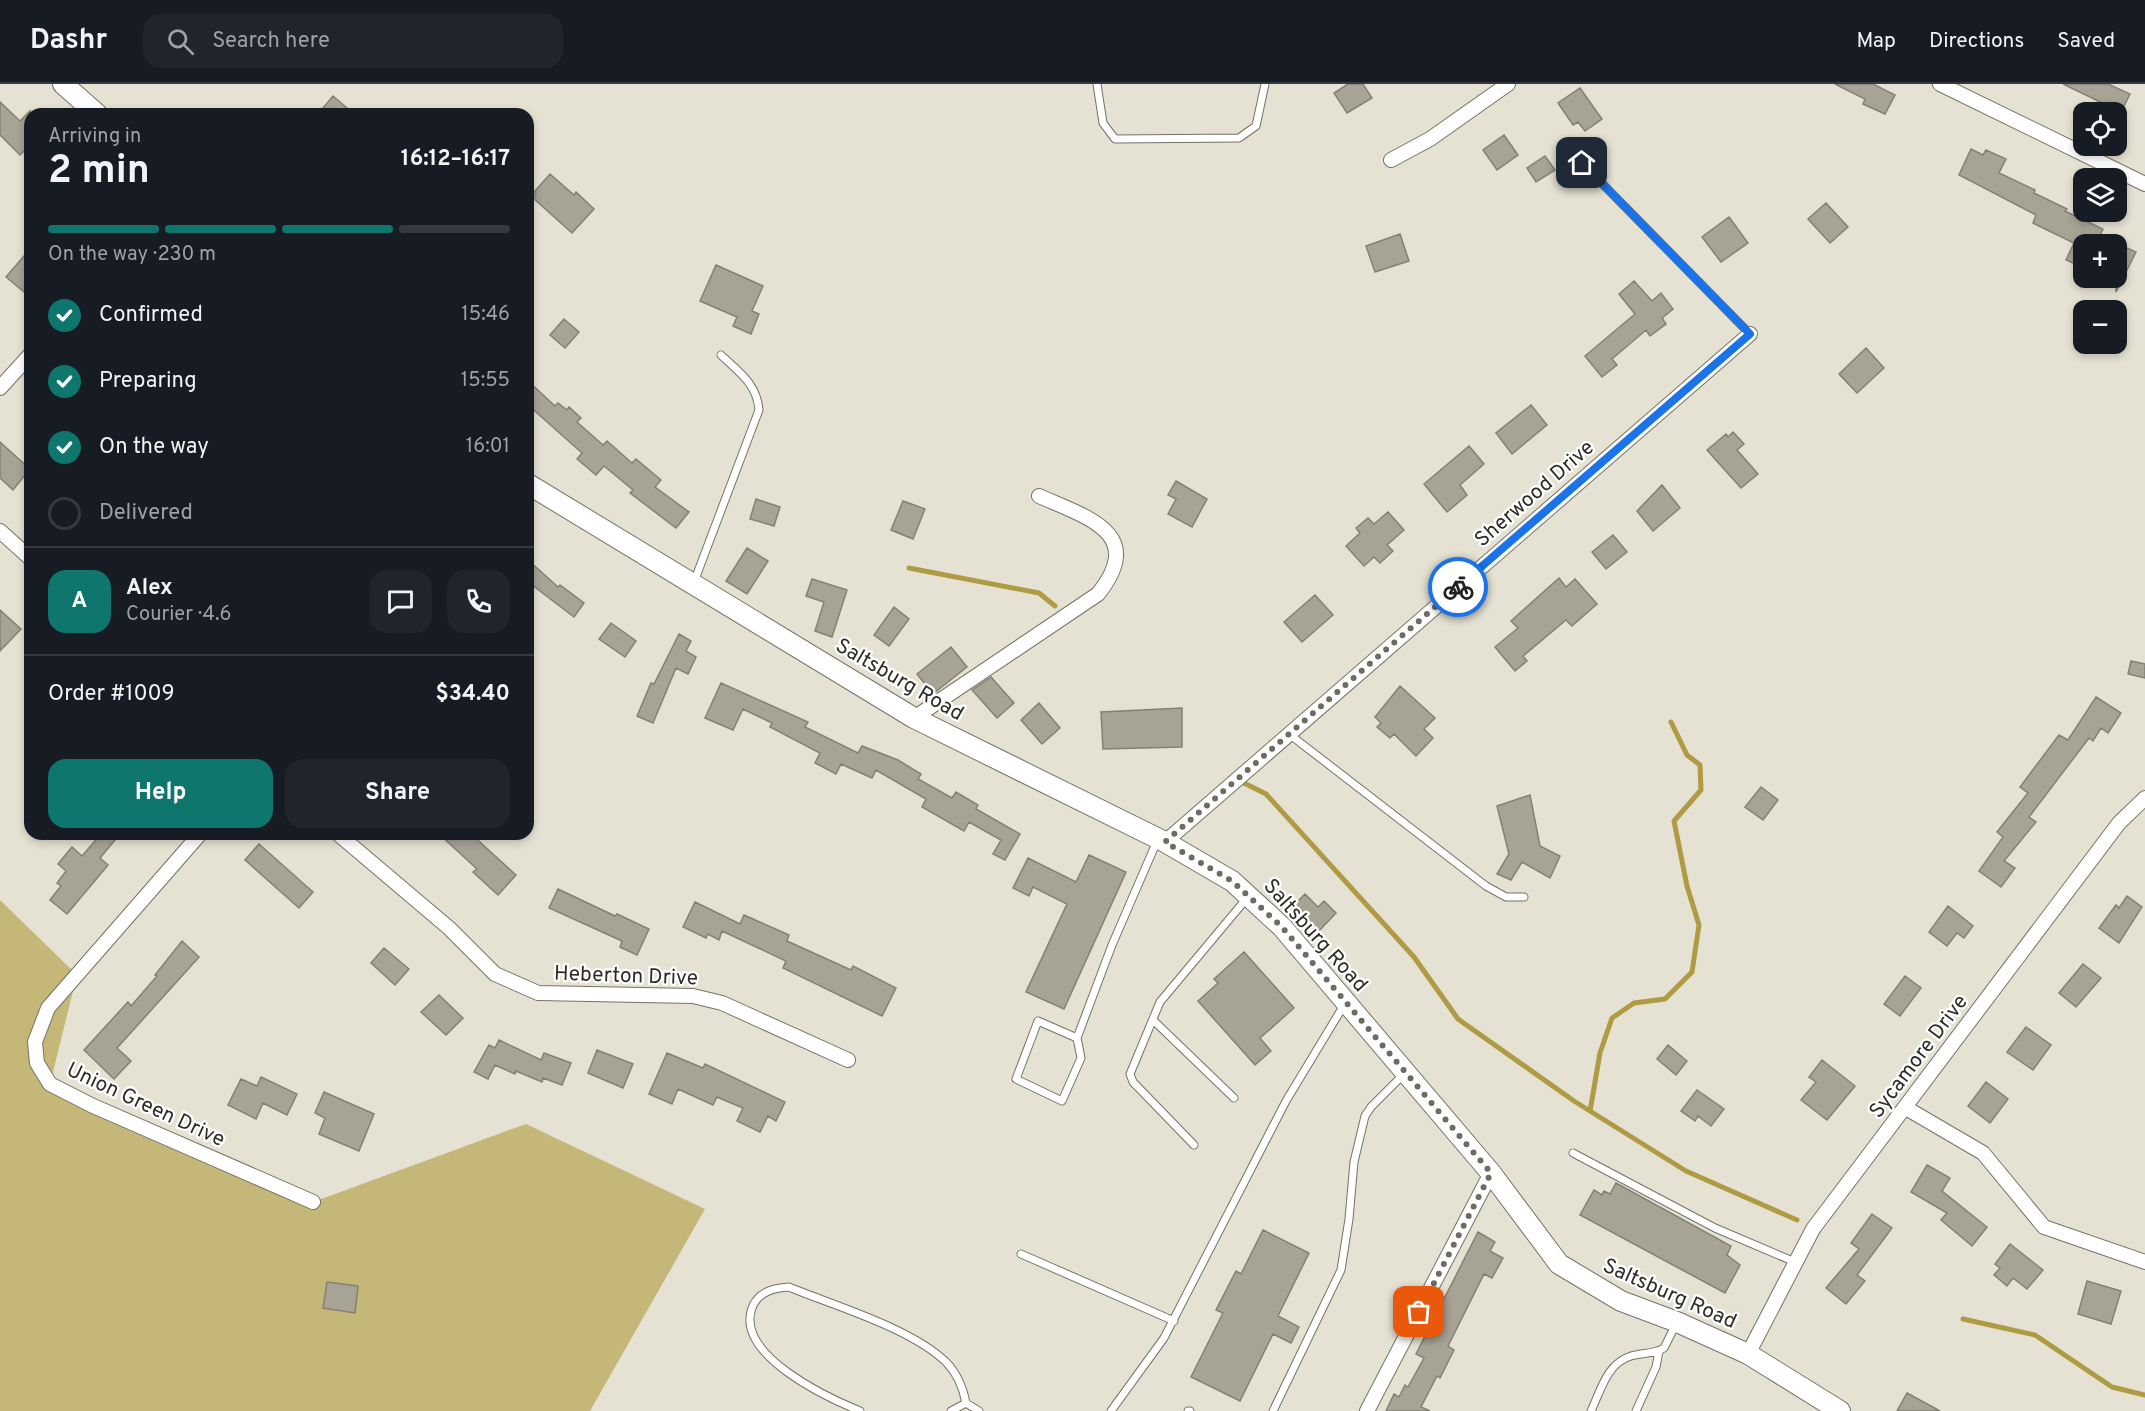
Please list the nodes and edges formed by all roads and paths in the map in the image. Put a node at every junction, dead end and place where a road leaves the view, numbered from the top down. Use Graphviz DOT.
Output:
graph roads {
  1 [pos="63,84"];
  2 [pos="1097,84"];
  3 [pos="1264,84"];
  4 [pos="1508,84"];
  5 [pos="1940,84"];
  6 [pos="90,108"];
  7 [pos="1391,160"];
  8 [pos="1582,163"];
  9 [pos="2145,184"];
  10 [pos="1750,334"];
  11 [pos="721,355"];
  12 [pos="24,362"];
  13 [pos="0,388"];
  14 [pos="534,488"];
  15 [pos="1039,496"];
  16 [pos="0,531"];
  17 [pos="24,553"];
  18 [pos="693,584"];
  19 [pos="914,718"];
  20 [pos="1289,734"];
  21 [pos="2145,798"];
  22 [pos="195,840"];
  23 [pos="345,840"];
  24 [pos="1161,840"];
  25 [pos="1248,896"];
  26 [pos="1524,897"];
  27 [pos="1345,1003"];
  28 [pos="1153,1020"];
  29 [pos="1077,1038"];
  30 [pos="848,1060"];
  31 [pos="1406,1072"];
  32 [pos="1234,1098"];
  33 [pos="1906,1108"];
  34 [pos="1194,1145"];
  35 [pos="1573,1153"];
  36 [pos="1491,1173"];
  37 [pos="313,1202"];
  38 [pos="1021,1254"];
  39 [pos="1795,1262"];
  40 [pos="2145,1262"];
  41 [pos="1174,1321"];
  42 [pos="1677,1322"];
  43 [pos="1659,1351"];
  44 [pos="1748,1354"];
  45 [pos="966,1403"];
  46 [pos="860,1411"];
  47 [pos="951,1411"];
  48 [pos="979,1411"];
  49 [pos="1111,1411"];
  50 [pos="1274,1411"];
  51 [pos="1367,1411"];
  52 [pos="1591,1411"];
  53 [pos="1636,1411"];
  54 [pos="1840,1411"];
  1 -- 6 [label="main road"];
  2 -- 3 [label="lane"];
  4 -- 7 [label="street"];
  5 -- 9 [label="street"];
  8 -- 10 [label="lane, Sherwood Drive"];
  10 -- 20 [label="street, Sherwood Drive"];
  11 -- 18 [label="lane"];
  12 -- 13 [label="street"];
  14 -- 18 [label="main road, Saltsburg Road"];
  15 -- 19 [label="street"];
  16 -- 17 [label="street"];
  18 -- 19 [label="main road, Saltsburg Road"];
  19 -- 24 [label="main road, Saltsburg Road"];
  20 -- 24 [label="street, Sherwood Drive"];
  20 -- 26 [label="lane"];
  21 -- 33 [label="street, Sycamore Drive"];
  22 -- 37 [label="street, Union Green Drive"];
  23 -- 30 [label="street, Heberton Drive"];
  24 -- 25 [label="main road, Saltsburg Road"];
  24 -- 29 [label="lane"];
  25 -- 27 [label="main road, Saltsburg Road"];
  25 -- 28 [label="lane"];
  27 -- 31 [label="main road, Saltsburg Road"];
  27 -- 41 [label="lane"];
  28 -- 32 [label="lane"];
  28 -- 34 [label="lane"];
  29 -- 29 [label="lane"];
  31 -- 36 [label="main road, Saltsburg Road"];
  31 -- 50 [label="lane"];
  33 -- 39 [label="street, Sycamore Drive"];
  33 -- 40 [label="street"];
  35 -- 39 [label="lane"];
  36 -- 42 [label="main road, Saltsburg Road"];
  36 -- 51 [label="street"];
  38 -- 41 [label="lane"];
  39 -- 44 [label="street, Sycamore Drive"];
  41 -- 49 [label="lane"];
  42 -- 43 [label="lane"];
  42 -- 44 [label="main road, Saltsburg Road"];
  43 -- 52 [label="lane"];
  43 -- 53 [label="lane"];
  44 -- 54 [label="main road, Saltsburg Road"];
  45 -- 46 [label="lane"];
  45 -- 47 [label="lane"];
  45 -- 48 [label="lane"];
}
